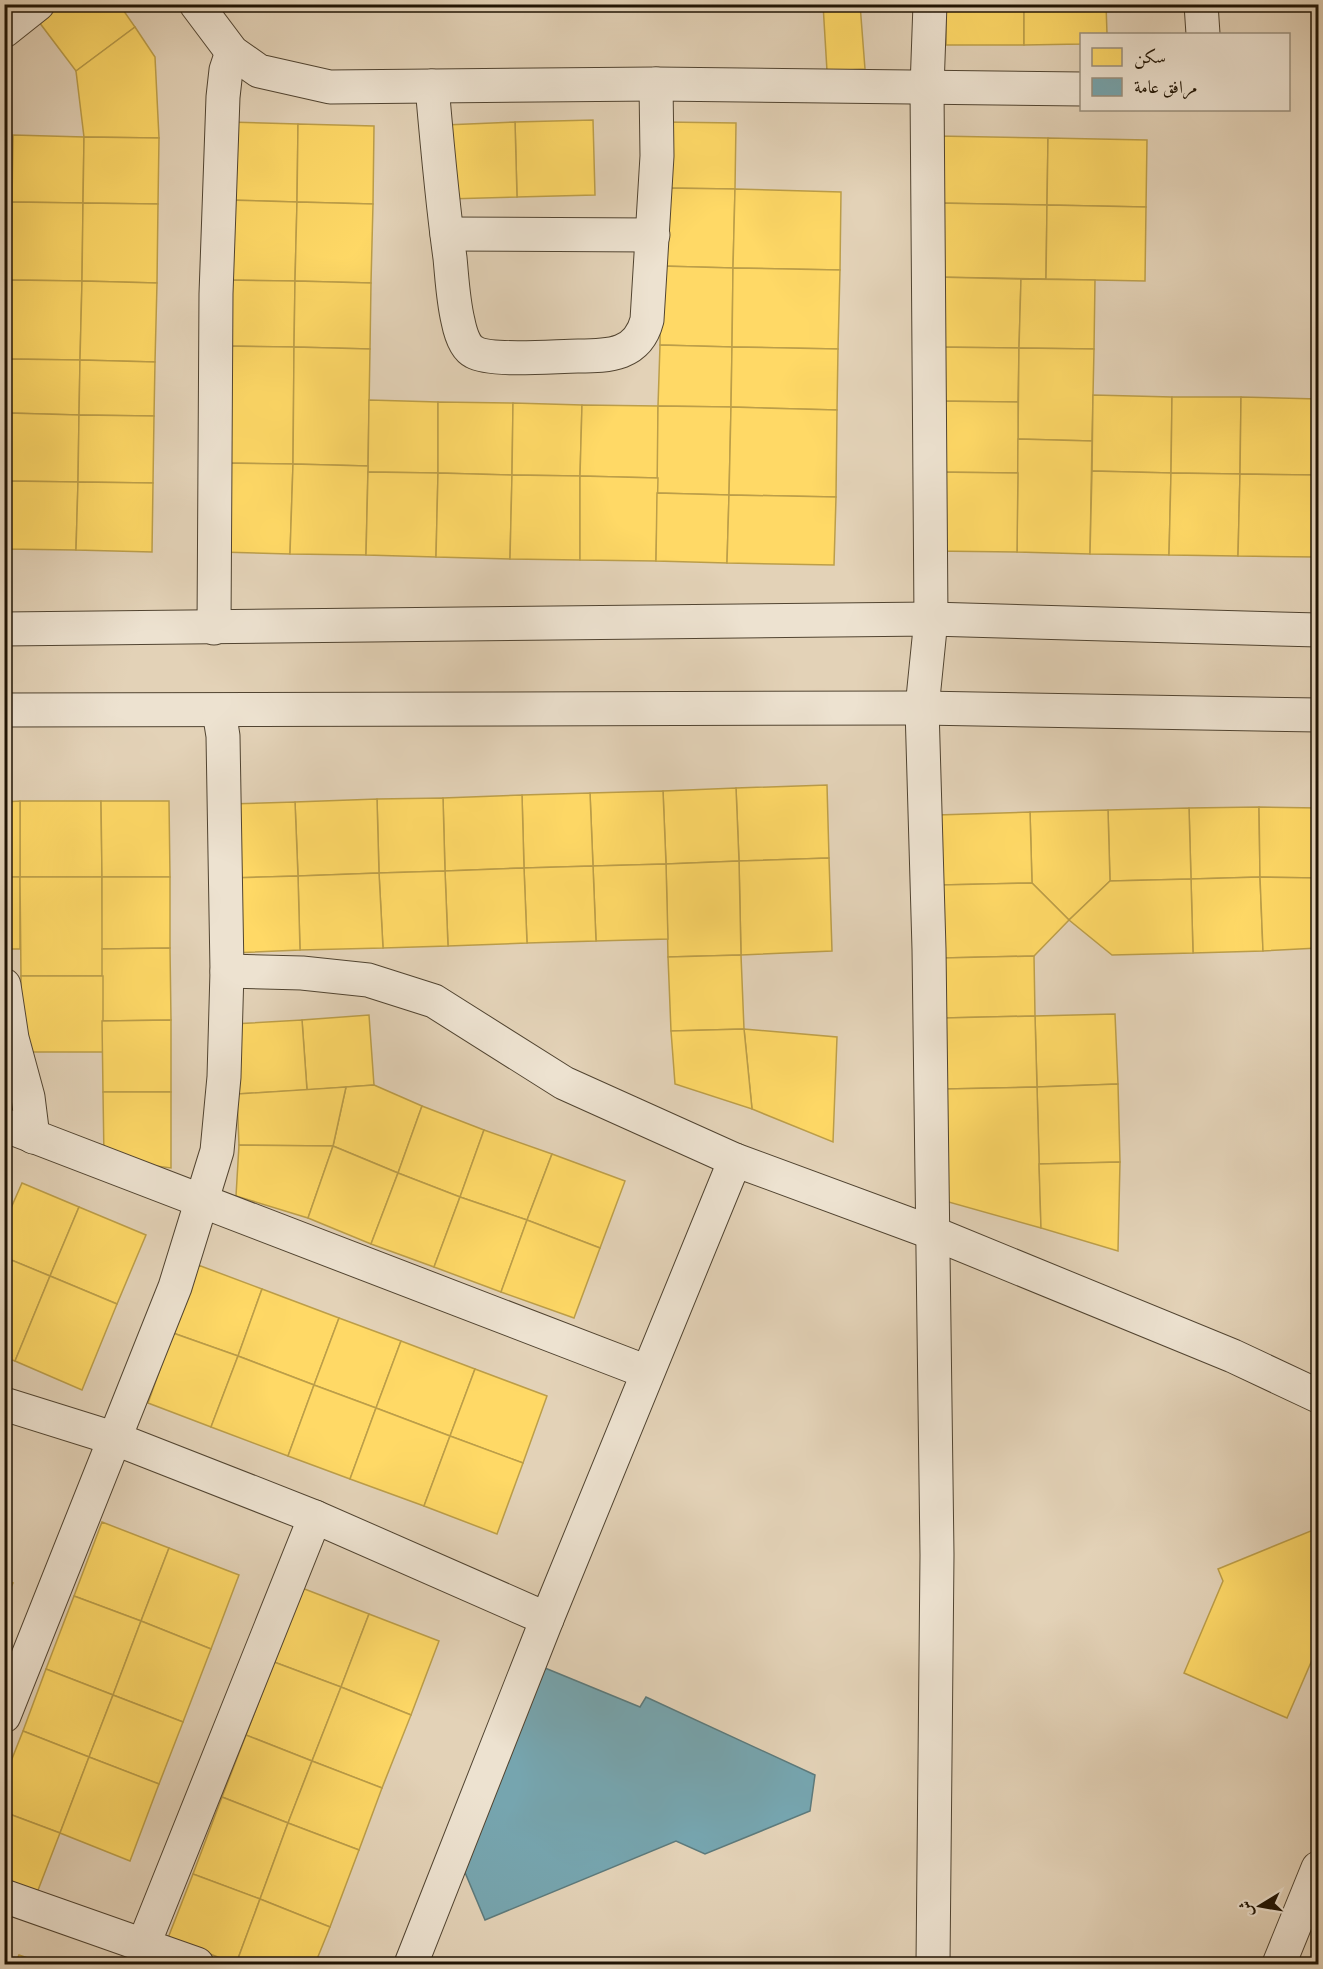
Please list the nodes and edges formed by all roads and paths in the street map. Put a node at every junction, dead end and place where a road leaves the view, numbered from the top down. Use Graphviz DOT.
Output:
graph roads {
  1 [pos="38,4"];
  2 [pos="196,4"];
  3 [pos="930,4"];
  4 [pos="1201,4"];
  5 [pos="4,32"];
  6 [pos="1203,33"];
  7 [pos="232,52"];
  8 [pos="656,84"];
  9 [pos="432,86"];
  10 [pos="927,88"];
  11 [pos="1080,89"];
  12 [pos="447,234"];
  13 [pos="653,235"];
  14 [pos="931,620"];
  15 [pos="4,628"];
  16 [pos="214,628"];
  17 [pos="1318,630"];
  18 [pos="922,708"];
  19 [pos="4,710"];
  20 [pos="219,711"];
  21 [pos="1318,716"];
  22 [pos="227,971"];
  23 [pos="4,985"];
  24 [pos="19,1131"];
  25 [pos="735,1160"];
  26 [pos="200,1201"];
  27 [pos="933,1233"];
  28 [pos="647,1372"];
  29 [pos="1318,1396"];
  30 [pos="4,1404"];
  31 [pos="116,1439"];
  32 [pos="315,1517"];
  33 [pos="547,1619"];
  34 [pos="4,1716"];
  35 [pos="1318,1868"];
  36 [pos="4,1896"];
  37 [pos="1311,1911"];
  38 [pos="143,1946"];
  39 [pos="197,1965"];
  40 [pos="411,1965"];
  41 [pos="933,1965"];
  42 [pos="1279,1965"];
  1 -- 5 [label="street"];
  2 -- 7 [label="street"];
  3 -- 10 [label="street"];
  4 -- 6 [label="street"];
  7 -- 9 [label="street"];
  7 -- 16 [label="street"];
  8 -- 9 [label="street"];
  8 -- 10 [label="street"];
  8 -- 13 [label="street"];
  9 -- 12 [label="street"];
  10 -- 11 [label="street"];
  10 -- 14 [label="street"];
  12 -- 13 [label="street"];
  12 -- 13 [label="street"];
  14 -- 16 [label="street"];
  14 -- 17 [label="street"];
  14 -- 18 [label="street"];
  15 -- 16 [label="street"];
  18 -- 20 [label="street"];
  18 -- 21 [label="street"];
  18 -- 27 [label="street"];
  19 -- 20 [label="street"];
  20 -- 22 [label="street"];
  22 -- 25 [label="street"];
  22 -- 26 [label="street"];
  23 -- 24 [label="street"];
  24 -- 26 [label="street"];
  25 -- 27 [label="street"];
  25 -- 28 [label="street"];
  26 -- 28 [label="street"];
  26 -- 31 [label="street"];
  27 -- 29 [label="street"];
  27 -- 41 [label="street"];
  28 -- 33 [label="street"];
  30 -- 31 [label="street"];
  31 -- 32 [label="street"];
  31 -- 34 [label="street"];
  32 -- 33 [label="street"];
  32 -- 38 [label="street"];
  33 -- 40 [label="street"];
  35 -- 37 [label="street"];
  36 -- 38 [label="street"];
  37 -- 42 [label="street"];
  38 -- 39 [label="street"];
}
